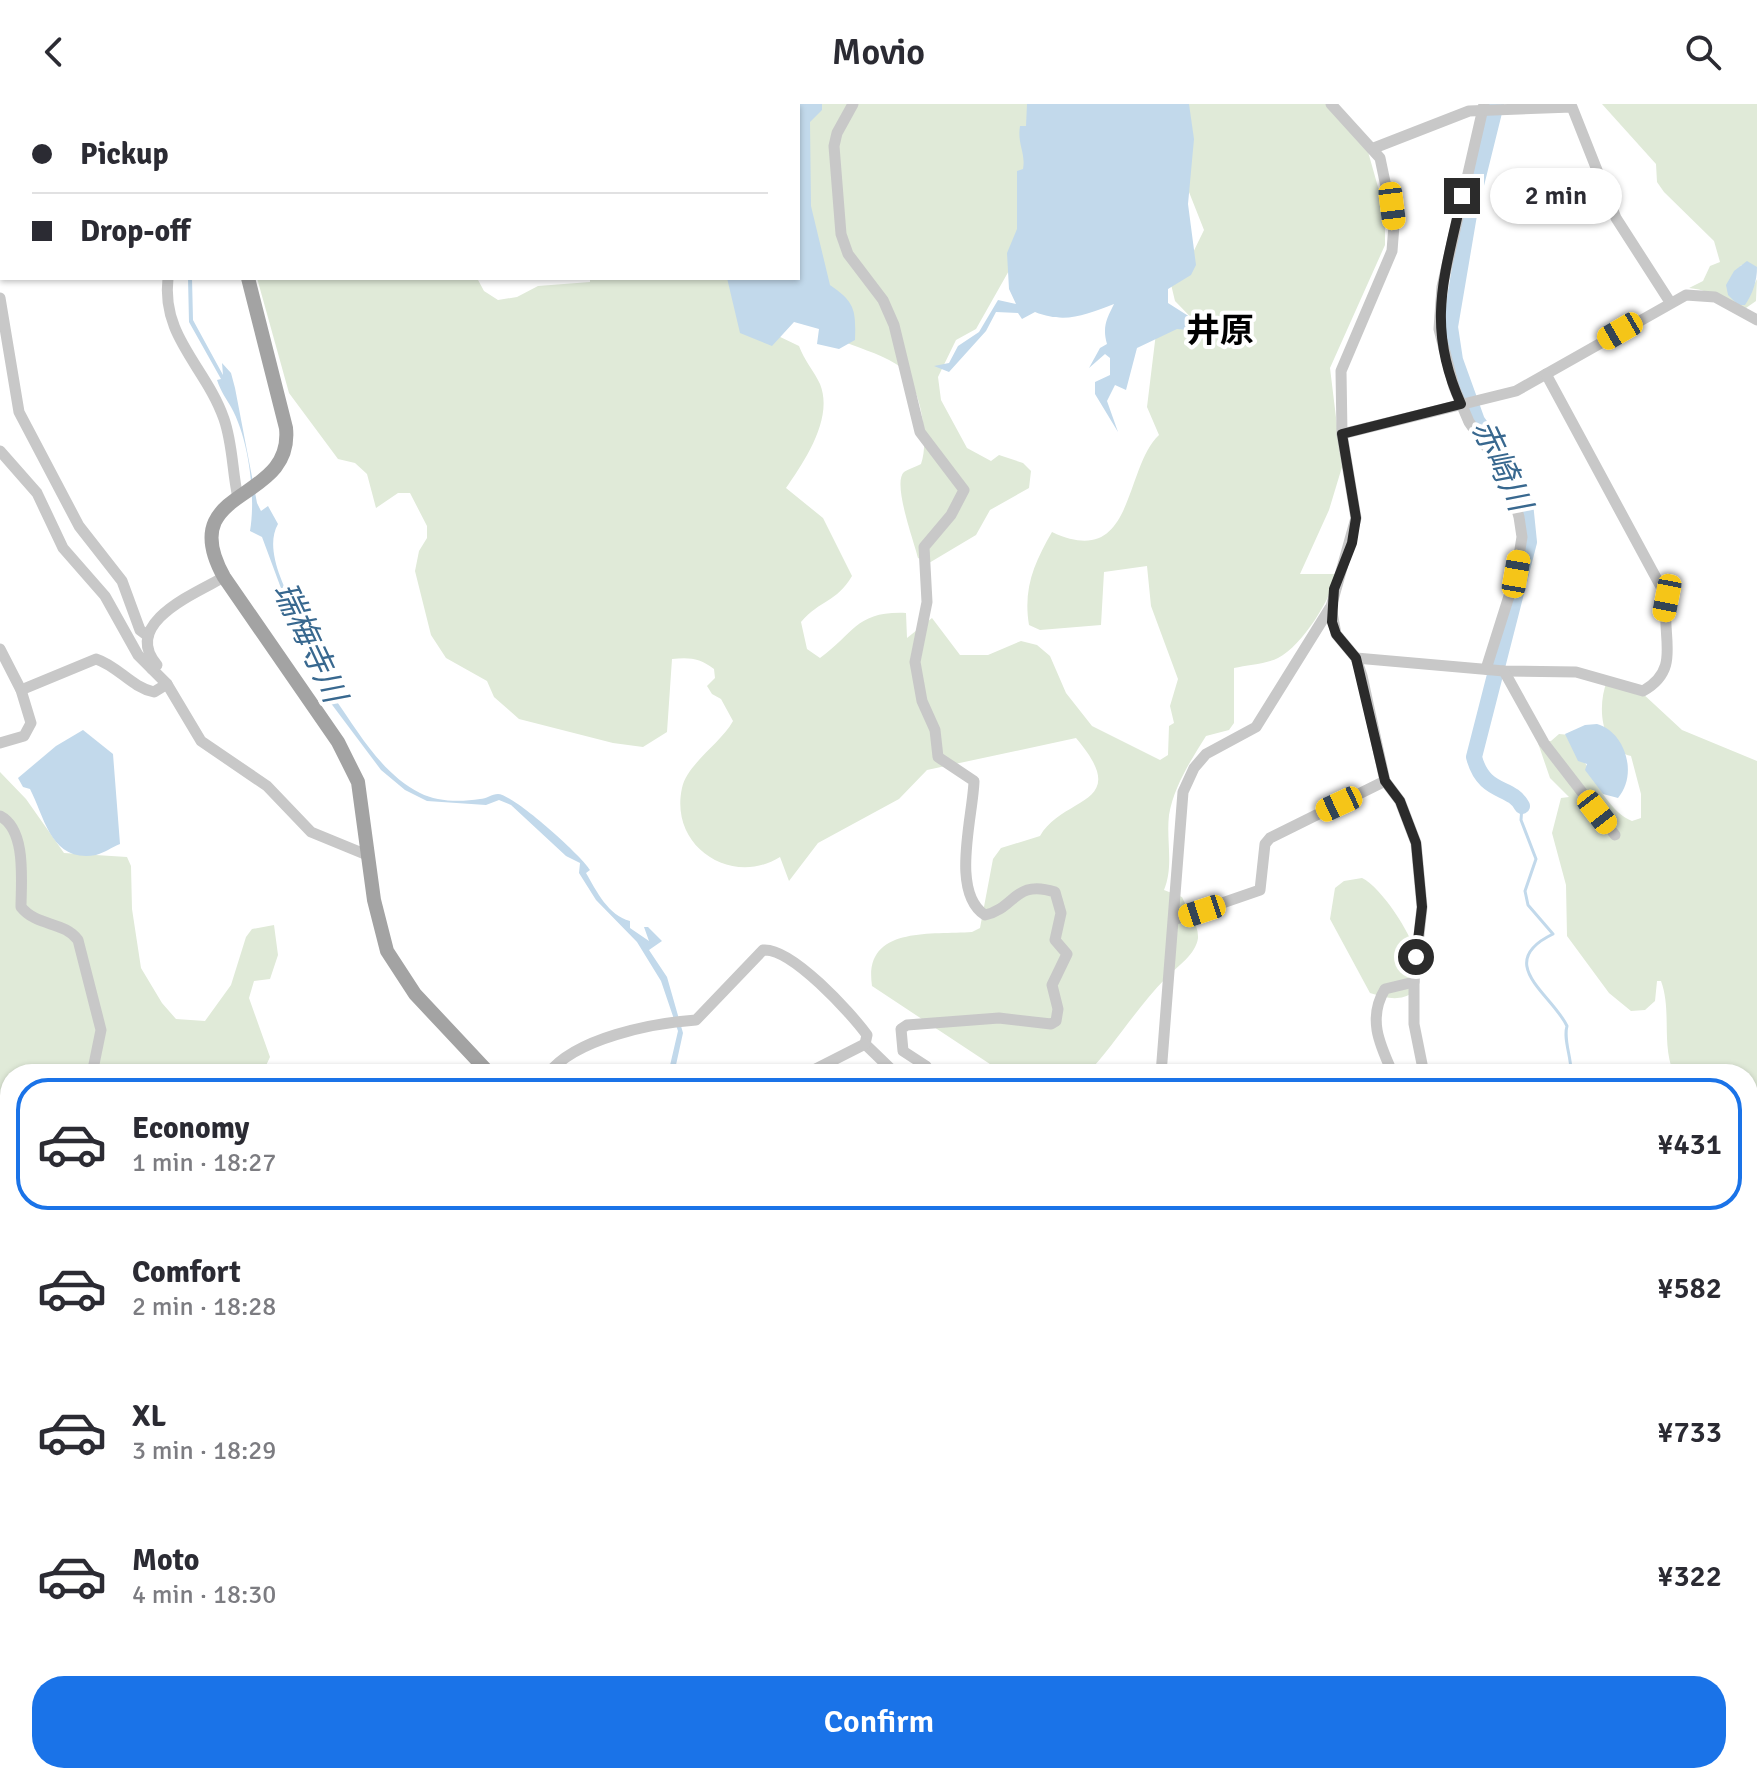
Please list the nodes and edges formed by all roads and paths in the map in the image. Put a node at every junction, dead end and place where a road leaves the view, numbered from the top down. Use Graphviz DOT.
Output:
graph roads {
  1 [pos="853,104"];
  2 [pos="1331,104"];
  3 [pos="1484,106"];
  4 [pos="1468,107"];
  5 [pos="1374,148"];
  6 [pos="168,280"];
  7 [pos="249,280"];
  8 [pos="0,298"];
  9 [pos="1670,302"];
  10 [pos="1757,320"];
  11 [pos="1546,374"];
  12 [pos="1461,404"];
  13 [pos="1342,434"];
  14 [pos="0,451"];
  15 [pos="238,498"];
  16 [pos="224,577"];
  17 [pos="1331,607"];
  18 [pos="148,636"];
  19 [pos="0,649"];
  20 [pos="1356,658"];
  21 [pos="151,669"];
  22 [pos="1486,669"];
  23 [pos="1504,671"];
  24 [pos="167,684"];
  25 [pos="21,690"];
  26 [pos="0,743"];
  27 [pos="1385,781"];
  28 [pos="0,816"];
  29 [pos="1615,835"];
  30 [pos="367,855"];
  31 [pos="1176,919"];
  32 [pos="1414,982"];
  33 [pos="865,1044"];
  34 [pos="94,1064"];
  35 [pos="480,1064"];
  36 [pos="557,1064"];
  37 [pos="826,1064"];
  38 [pos="886,1064"];
  39 [pos="923,1064"];
  40 [pos="1162,1064"];
  41 [pos="1389,1064"];
  42 [pos="1422,1064"];
  1 -- 39 [label="street"];
  2 -- 5 [label="street"];
  3 -- 4 [label="street"];
  3 -- 9 [label="street"];
  3 -- 12 [label="street"];
  4 -- 5 [label="street"];
  5 -- 13 [label="street"];
  6 -- 15 [label="street"];
  7 -- 15 [label="main road"];
  8 -- 18 [label="street"];
  9 -- 10 [label="street"];
  9 -- 11 [label="street"];
  11 -- 12 [label="street"];
  11 -- 23 [label="street"];
  12 -- 13 [label="street"];
  12 -- 22 [label="street"];
  13 -- 17 [label="street"];
  14 -- 21 [label="street"];
  15 -- 16 [label="main road"];
  16 -- 18 [label="street"];
  16 -- 30 [label="main road"];
  17 -- 20 [label="street"];
  17 -- 31 [label="street"];
  18 -- 21 [label="street"];
  19 -- 25 [label="street"];
  20 -- 22 [label="street"];
  20 -- 27 [label="street"];
  21 -- 24 [label="street"];
  22 -- 23 [label="street"];
  23 -- 29 [label="street"];
  24 -- 25 [label="street"];
  24 -- 30 [label="street"];
  25 -- 26 [label="street"];
  27 -- 31 [label="street"];
  27 -- 32 [label="street"];
  28 -- 34 [label="street"];
  30 -- 35 [label="main road"];
  31 -- 40 [label="street"];
  32 -- 41 [label="street"];
  32 -- 42 [label="street"];
  33 -- 36 [label="street"];
  33 -- 37 [label="street"];
  33 -- 38 [label="street"];
}
